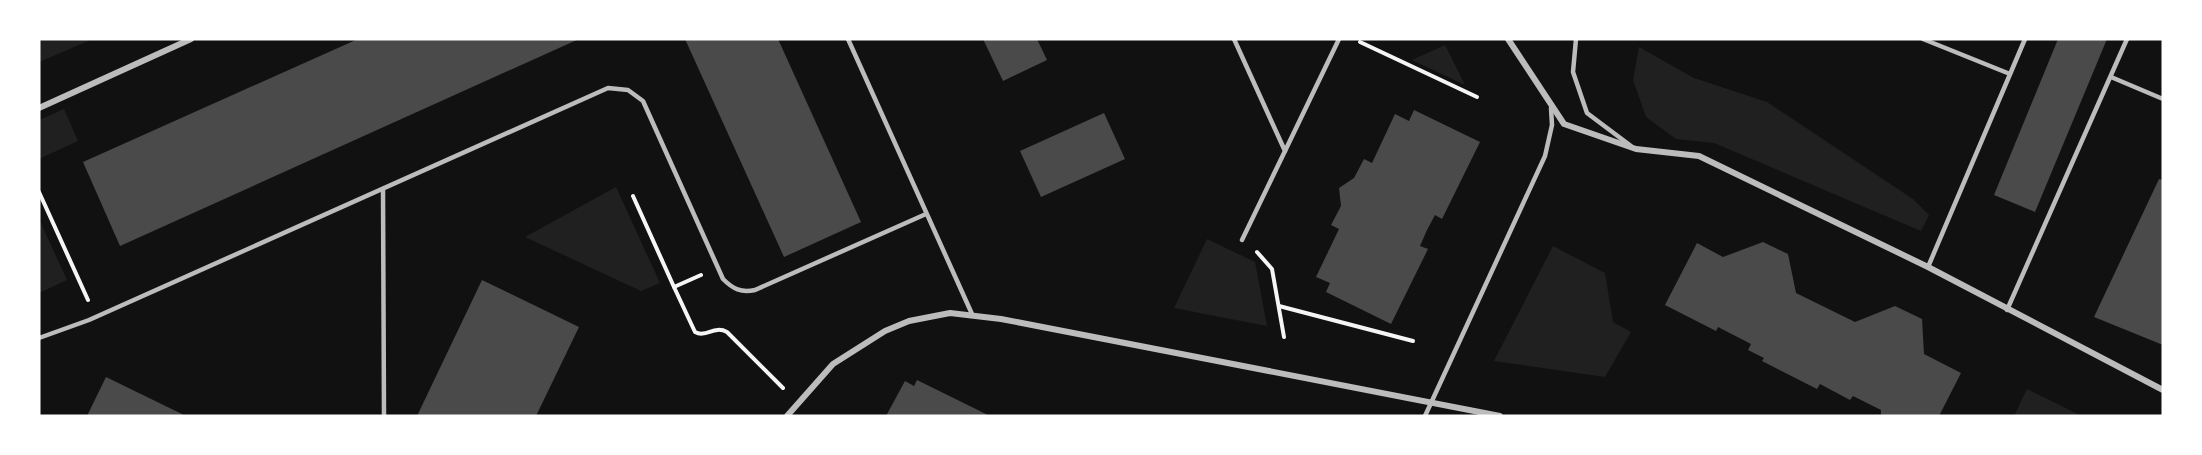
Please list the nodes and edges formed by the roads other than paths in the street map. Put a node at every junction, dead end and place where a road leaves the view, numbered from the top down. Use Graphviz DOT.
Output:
graph roads {
  1 [pos="191,39"];
  2 [pos="848,39"];
  3 [pos="1234,39"];
  4 [pos="1339,39"];
  5 [pos="1508,39"];
  6 [pos="1576,39"];
  7 [pos="1923,39"];
  8 [pos="2025,39"];
  9 [pos="2127,39"];
  10 [pos="2010,74"];
  11 [pos="2111,77"];
  12 [pos="2163,99"];
  13 [pos="39,108"];
  14 [pos="1551,108"];
  15 [pos="1636,149"];
  16 [pos="1285,151"];
  17 [pos="383,189"];
  18 [pos="926,214"];
  19 [pos="1242,240"];
  20 [pos="1928,267"];
  21 [pos="2007,310"];
  22 [pos="972,314"];
  23 [pos="39,338"];
  24 [pos="2163,390"];
  25 [pos="1429,402"];
  26 [pos="384,416"];
  27 [pos="787,416"];
  28 [pos="1425,416"];
  29 [pos="1500,416"];
  1 -- 13 [label="street"];
  2 -- 18 [label="lane"];
  3 -- 16 [label="lane"];
  4 -- 16 [label="lane"];
  5 -- 14 [label="street"];
  6 -- 15 [label="lane"];
  7 -- 10 [label="lane"];
  8 -- 10 [label="lane"];
  9 -- 11 [label="lane"];
  10 -- 20 [label="lane"];
  11 -- 12 [label="lane"];
  11 -- 21 [label="lane"];
  14 -- 15 [label="street"];
  14 -- 25 [label="lane"];
  15 -- 20 [label="street"];
  16 -- 19 [label="lane"];
  17 -- 18 [label="lane"];
  17 -- 23 [label="lane"];
  17 -- 26 [label="lane"];
  18 -- 22 [label="lane"];
  20 -- 21 [label="street"];
  21 -- 24 [label="street"];
  22 -- 25 [label="street"];
  22 -- 27 [label="street"];
  25 -- 28 [label="lane"];
  25 -- 29 [label="street"];
}
